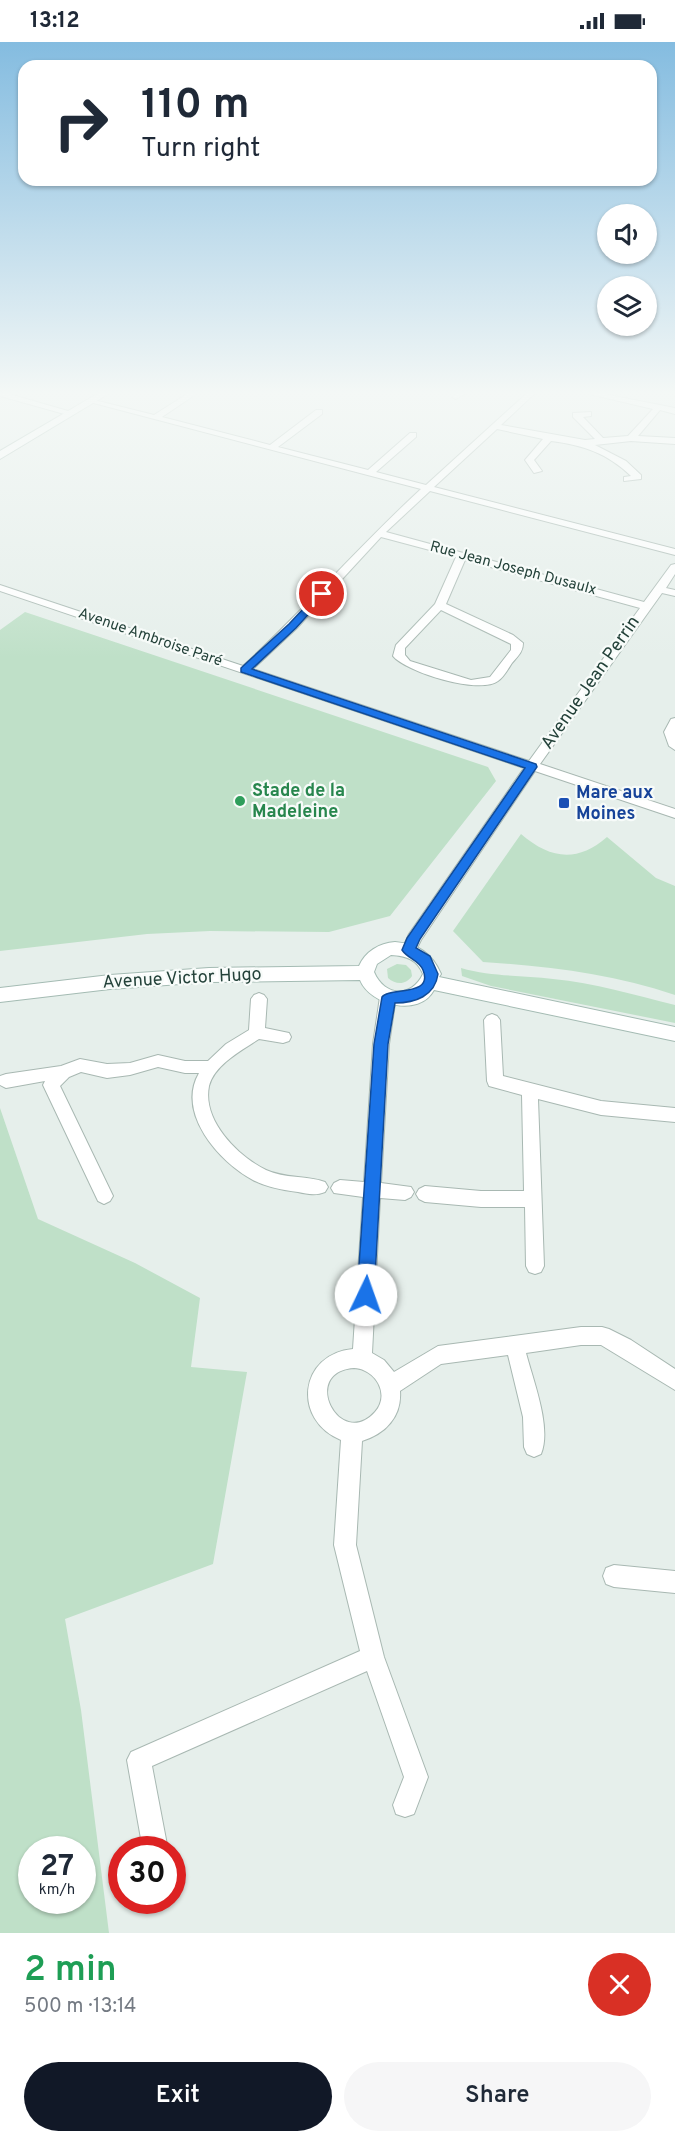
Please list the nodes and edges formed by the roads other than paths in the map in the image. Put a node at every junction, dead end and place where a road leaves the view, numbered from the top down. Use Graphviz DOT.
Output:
graph roads {
  1 [pos="405,482"];
  2 [pos="433,482"];
  3 [pos="427,488"];
  4 [pos="379,532"];
  5 [pos="675,552"];
  6 [pos="462,555"];
  7 [pos="675,567"];
  8 [pos="0,588"];
  9 [pos="659,589"];
  10 [pos="675,593"];
  11 [pos="440,605"];
  12 [pos="646,606"];
  13 [pos="245,670"];
  14 [pos="675,722"];
  15 [pos="675,746"];
  16 [pos="532,767"];
  17 [pos="675,814"];
  18 [pos="409,950"];
  19 [pos="365,973"];
  20 [pos="430,982"];
  21 [pos="0,995"];
  22 [pos="388,997"];
  23 [pos="259,999"];
  24 [pos="492,1020"];
  25 [pos="257,1033"];
  26 [pos="675,1034"];
  27 [pos="283,1037"];
  28 [pos="212,1067"];
  29 [pos="63,1072"];
  30 [pos="6,1081"];
  31 [pos="530,1090"];
  32 [pos="675,1115"];
  33 [pos="319,1187"];
  34 [pos="340,1188"];
  35 [pos="372,1189"];
  36 [pos="405,1192"];
  37 [pos="425,1194"];
  38 [pos="104,1196"];
  39 [pos="533,1199"];
  40 [pos="536,1266"];
  41 [pos="515,1346"];
  42 [pos="362,1359"];
  43 [pos="675,1380"];
  44 [pos="390,1386"];
  45 [pos="352,1432"];
  46 [pos="534,1447"];
  47 [pos="614,1576"];
  48 [pos="675,1582"];
  49 [pos="373,1657"];
  50 [pos="405,1805"];
  51 [pos="153,1836"];
  1 -- 3 [label="street"];
  2 -- 3 [label="street"];
  3 -- 4 [label="street"];
  3 -- 5 [label="street"];
  4 -- 6 [label="street, Rue Jean Joseph Dusaulx"];
  4 -- 13 [label="street"];
  6 -- 11 [label="street"];
  6 -- 12 [label="street, Rue Jean Joseph Dusaulx"];
  7 -- 9 [label="street, Avenue Jean Perrin"];
  8 -- 13 [label="street, Avenue Ambroise Paré"];
  9 -- 10 [label="street"];
  9 -- 12 [label="street, Avenue Jean Perrin"];
  11 -- 11 [label="street"];
  12 -- 16 [label="street, Avenue Jean Perrin"];
  13 -- 16 [label="street, Avenue Ambroise Paré"];
  14 -- 15 [label="street"];
  16 -- 17 [label="street, Avenue Ambroise Paré"];
  16 -- 18 [label="street, Avenue Jean Perrin"];
  18 -- 19 [label="main road"];
  18 -- 20 [label="main road"];
  19 -- 21 [label="main road, Avenue Victor Hugo"];
  19 -- 22 [label="main road"];
  20 -- 22 [label="main road"];
  20 -- 26 [label="main road"];
  22 -- 35 [label="street"];
  23 -- 25 [label="street"];
  24 -- 31 [label="street"];
  25 -- 27 [label="street"];
  25 -- 28 [label="street"];
  28 -- 29 [label="street"];
  28 -- 33 [label="street"];
  29 -- 30 [label="street"];
  29 -- 38 [label="street"];
  31 -- 32 [label="street"];
  31 -- 39 [label="street"];
  34 -- 35 [label="street"];
  35 -- 36 [label="street"];
  35 -- 42 [label="street"];
  37 -- 39 [label="street"];
  39 -- 40 [label="street"];
  41 -- 43 [label="street"];
  41 -- 44 [label="street"];
  41 -- 46 [label="street"];
  42 -- 44 [label="street"];
  42 -- 45 [label="street"];
  44 -- 45 [label="street"];
  45 -- 49 [label="street"];
  47 -- 48 [label="street"];
  49 -- 50 [label="street"];
  49 -- 51 [label="street"];
}
